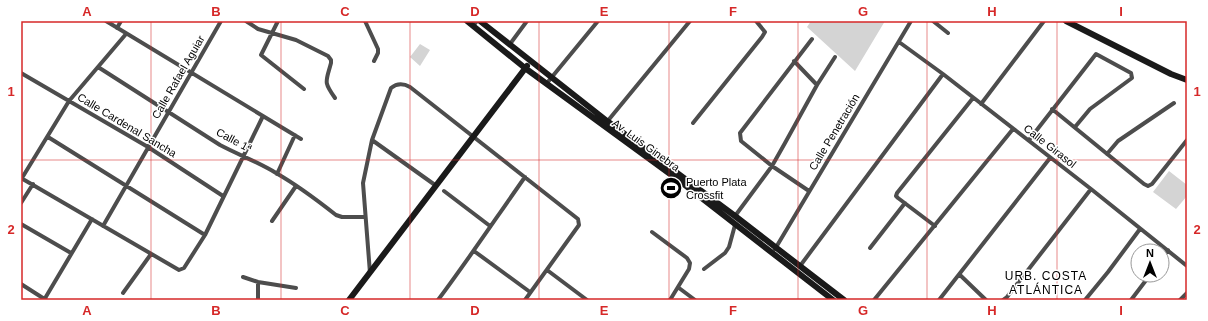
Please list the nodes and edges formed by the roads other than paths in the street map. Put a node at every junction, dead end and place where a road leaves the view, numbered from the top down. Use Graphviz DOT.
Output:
graph roads {
  1 [pos="106,21"];
  2 [pos="121,21"];
  3 [pos="221,21"];
  4 [pos="246,21"];
  5 [pos="278,21"];
  6 [pos="365,21"];
  7 [pos="467,21"];
  8 [pos="527,21"];
  9 [pos="598,21"];
  10 [pos="690,21"];
  11 [pos="756,21"];
  12 [pos="911,21"];
  13 [pos="933,21"];
  14 [pos="1044,21"];
  15 [pos="1066,21"];
  16 [pos="477,23"];
  17 [pos="117,28"];
  18 [pos="948,32"];
  19 [pos="271,33"];
  20 [pos="126,34"];
  21 [pos="812,39"];
  22 [pos="899,42"];
  23 [pos="510,44"];
  24 [pos="835,57"];
  25 [pos="531,61"];
  26 [pos="794,61"];
  27 [pos="374,62"];
  28 [pos="98,67"];
  29 [pos="525,68"];
  30 [pos="191,72"];
  31 [pos="21,73"];
  32 [pos="943,74"];
  33 [pos="553,78"];
  34 [pos="1187,80"];
  35 [pos="547,84"];
  36 [pos="817,85"];
  37 [pos="304,89"];
  38 [pos="335,98"];
  39 [pos="973,98"];
  40 [pos="70,101"];
  41 [pos="1174,103"];
  42 [pos="981,104"];
  43 [pos="1052,109"];
  44 [pos="169,111"];
  45 [pos="263,116"];
  46 [pos="605,124"];
  47 [pos="692,124"];
  48 [pos="1075,127"];
  49 [pos="1013,129"];
  50 [pos="295,135"];
  51 [pos="48,137"];
  52 [pos="472,137"];
  53 [pos="301,139"];
  54 [pos="372,140"];
  55 [pos="1028,140"];
  56 [pos="1187,140"];
  57 [pos="148,147"];
  58 [pos="1107,154"];
  59 [pos="243,156"];
  60 [pos="1050,158"];
  61 [pos="772,166"];
  62 [pos="277,174"];
  63 [pos="525,177"];
  64 [pos="22,178"];
  65 [pos="33,184"];
  66 [pos="435,185"];
  67 [pos="126,186"];
  68 [pos="296,186"];
  69 [pos="1091,189"];
  70 [pos="444,191"];
  71 [pos="809,191"];
  72 [pos="224,196"];
  73 [pos="905,203"];
  74 [pos="21,204"];
  75 [pos="734,216"];
  76 [pos="365,217"];
  77 [pos="92,219"];
  78 [pos="272,221"];
  79 [pos="21,224"];
  80 [pos="735,225"];
  81 [pos="103,226"];
  82 [pos="490,226"];
  83 [pos="935,226"];
  84 [pos="1140,229"];
  85 [pos="652,232"];
  86 [pos="205,234"];
  87 [pos="1159,243"];
  88 [pos="776,248"];
  89 [pos="870,248"];
  90 [pos="474,251"];
  91 [pos="1170,252"];
  92 [pos="71,253"];
  93 [pos="771,253"];
  94 [pos="151,254"];
  95 [pos="800,266"];
  96 [pos="1187,266"];
  97 [pos="704,269"];
  98 [pos="547,270"];
  99 [pos="370,274"];
  100 [pos="960,275"];
  101 [pos="243,277"];
  102 [pos="258,282"];
  103 [pos="1144,283"];
  104 [pos="21,284"];
  105 [pos="296,288"];
  106 [pos="679,288"];
  107 [pos="123,292"];
  108 [pos="530,292"];
  109 [pos="1187,293"];
  110 [pos="45,300"];
  111 [pos="258,300"];
  112 [pos="349,300"];
  113 [pos="438,300"];
  114 [pos="524,300"];
  115 [pos="587,300"];
  116 [pos="670,300"];
  117 [pos="695,300"];
  118 [pos="833,300"];
  119 [pos="844,300"];
  120 [pos="874,300"];
  121 [pos="939,300"];
  122 [pos="986,300"];
  123 [pos="1003,300"];
  124 [pos="1085,300"];
  125 [pos="1130,300"];
  126 [pos="1180,300"];
  1 -- 17 [label="street"];
  2 -- 17 [label="street"];
  3 -- 30 [label="street, Calle Rafael Aguiar"];
  4 -- 19 [label="street"];
  5 -- 19 [label="street"];
  6 -- 27 [label="street"];
  7 -- 16 [label="street, Av. Luis Ginebra"];
  8 -- 23 [label="street"];
  9 -- 33 [label="street"];
  10 -- 46 [label="street"];
  11 -- 47 [label="street"];
  12 -- 22 [label="street, Calle Penetración"];
  13 -- 18 [label="street"];
  14 -- 42 [label="street"];
  15 -- 34 [label="street"];
  16 -- 23 [label="street, Av. Luis Ginebra"];
  16 -- 29 [label="street, Av. Luis Ginebra"];
  17 -- 20 [label="street"];
  19 -- 37 [label="street"];
  19 -- 38 [label="street"];
  20 -- 28 [label="street"];
  20 -- 30 [label="street"];
  21 -- 26 [label="street"];
  22 -- 32 [label="street, Calle Girasol"];
  22 -- 71 [label="street, Calle Penetración"];
  23 -- 25 [label="street, Av. Luis Ginebra"];
  24 -- 36 [label="street"];
  25 -- 29 [label="street"];
  25 -- 33 [label="street, Av. Luis Ginebra"];
  26 -- 36 [label="street"];
  26 -- 61 [label="street"];
  28 -- 40 [label="street"];
  28 -- 44 [label="street, Calle 1ª"];
  29 -- 35 [label="street, Av. Luis Ginebra"];
  29 -- 52 [label="street"];
  30 -- 44 [label="street, Calle Rafael Aguiar"];
  30 -- 45 [label="street"];
  31 -- 40 [label="street, Calle Cardenal Sancha"];
  32 -- 39 [label="street, Calle Girasol"];
  32 -- 95 [label="street"];
  33 -- 35 [label="street"];
  33 -- 46 [label="street, Av. Luis Ginebra"];
  35 -- 46 [label="street, Av. Luis Ginebra"];
  36 -- 61 [label="street"];
  39 -- 42 [label="street, Calle Girasol"];
  39 -- 73 [label="street"];
  40 -- 51 [label="street"];
  40 -- 57 [label="street, Calle Cardenal Sancha"];
  41 -- 58 [label="street"];
  42 -- 49 [label="street, Calle Girasol"];
  43 -- 48 [label="street"];
  43 -- 48 [label="street"];
  43 -- 55 [label="street"];
  44 -- 57 [label="street, Calle Rafael Aguiar"];
  44 -- 59 [label="street, Calle 1ª"];
  45 -- 50 [label="street"];
  45 -- 59 [label="street"];
  46 -- 75 [label="street, Av. Luis Ginebra"];
  46 -- 80 [label="street, Av. Luis Ginebra"];
  48 -- 58 [label="street"];
  49 -- 55 [label="street, Calle Girasol"];
  49 -- 83 [label="street"];
  50 -- 53 [label="street"];
  50 -- 62 [label="street"];
  51 -- 64 [label="street"];
  51 -- 67 [label="street"];
  52 -- 54 [label="street"];
  52 -- 63 [label="street"];
  52 -- 66 [label="street"];
  54 -- 66 [label="street"];
  54 -- 76 [label="street"];
  55 -- 60 [label="street, Calle Girasol"];
  56 -- 58 [label="street"];
  57 -- 67 [label="street, Calle Rafael Aguiar"];
  57 -- 72 [label="street, Calle Cardenal Sancha"];
  59 -- 62 [label="street, Calle 1ª"];
  59 -- 72 [label="street"];
  60 -- 69 [label="street, Calle Girasol"];
  60 -- 100 [label="street"];
  61 -- 71 [label="street"];
  61 -- 75 [label="street"];
  62 -- 68 [label="street, Calle 1ª"];
  63 -- 82 [label="street"];
  63 -- 98 [label="street"];
  64 -- 65 [label="street"];
  65 -- 74 [label="street"];
  65 -- 77 [label="street"];
  66 -- 99 [label="street"];
  67 -- 81 [label="street, Calle Rafael Aguiar"];
  67 -- 86 [label="street"];
  68 -- 76 [label="street, Calle 1ª"];
  68 -- 78 [label="street"];
  69 -- 84 [label="street, Calle Girasol"];
  69 -- 123 [label="street"];
  70 -- 82 [label="street"];
  71 -- 88 [label="street, Calle Penetración"];
  72 -- 86 [label="street"];
  73 -- 83 [label="street"];
  73 -- 89 [label="street"];
  75 -- 88 [label="street, Av. Luis Ginebra"];
  76 -- 99 [label="street"];
  77 -- 81 [label="street"];
  77 -- 92 [label="street"];
  79 -- 92 [label="street"];
  80 -- 93 [label="street, Av. Luis Ginebra"];
  80 -- 97 [label="street"];
  81 -- 94 [label="street"];
  82 -- 90 [label="street"];
  83 -- 120 [label="street"];
  84 -- 87 [label="street, Calle Girasol"];
  84 -- 124 [label="street"];
  85 -- 106 [label="street"];
  86 -- 94 [label="street"];
  88 -- 93 [label="street, Calle Penetración"];
  88 -- 95 [label="street, Av. Luis Ginebra"];
  90 -- 108 [label="street"];
  90 -- 113 [label="street"];
  91 -- 96 [label="street, Calle Girasol"];
  92 -- 110 [label="street"];
  93 -- 118 [label="street, Av. Luis Ginebra"];
  94 -- 107 [label="street"];
  95 -- 119 [label="street, Av. Luis Ginebra"];
  98 -- 108 [label="street"];
  98 -- 115 [label="street"];
  99 -- 112 [label="street"];
  100 -- 121 [label="street"];
  100 -- 122 [label="street"];
  101 -- 102 [label="street"];
  102 -- 105 [label="street"];
  102 -- 111 [label="street"];
  103 -- 125 [label="street"];
  104 -- 110 [label="street"];
  106 -- 116 [label="street"];
  106 -- 117 [label="street"];
  108 -- 114 [label="street"];
  109 -- 126 [label="street"];
}
